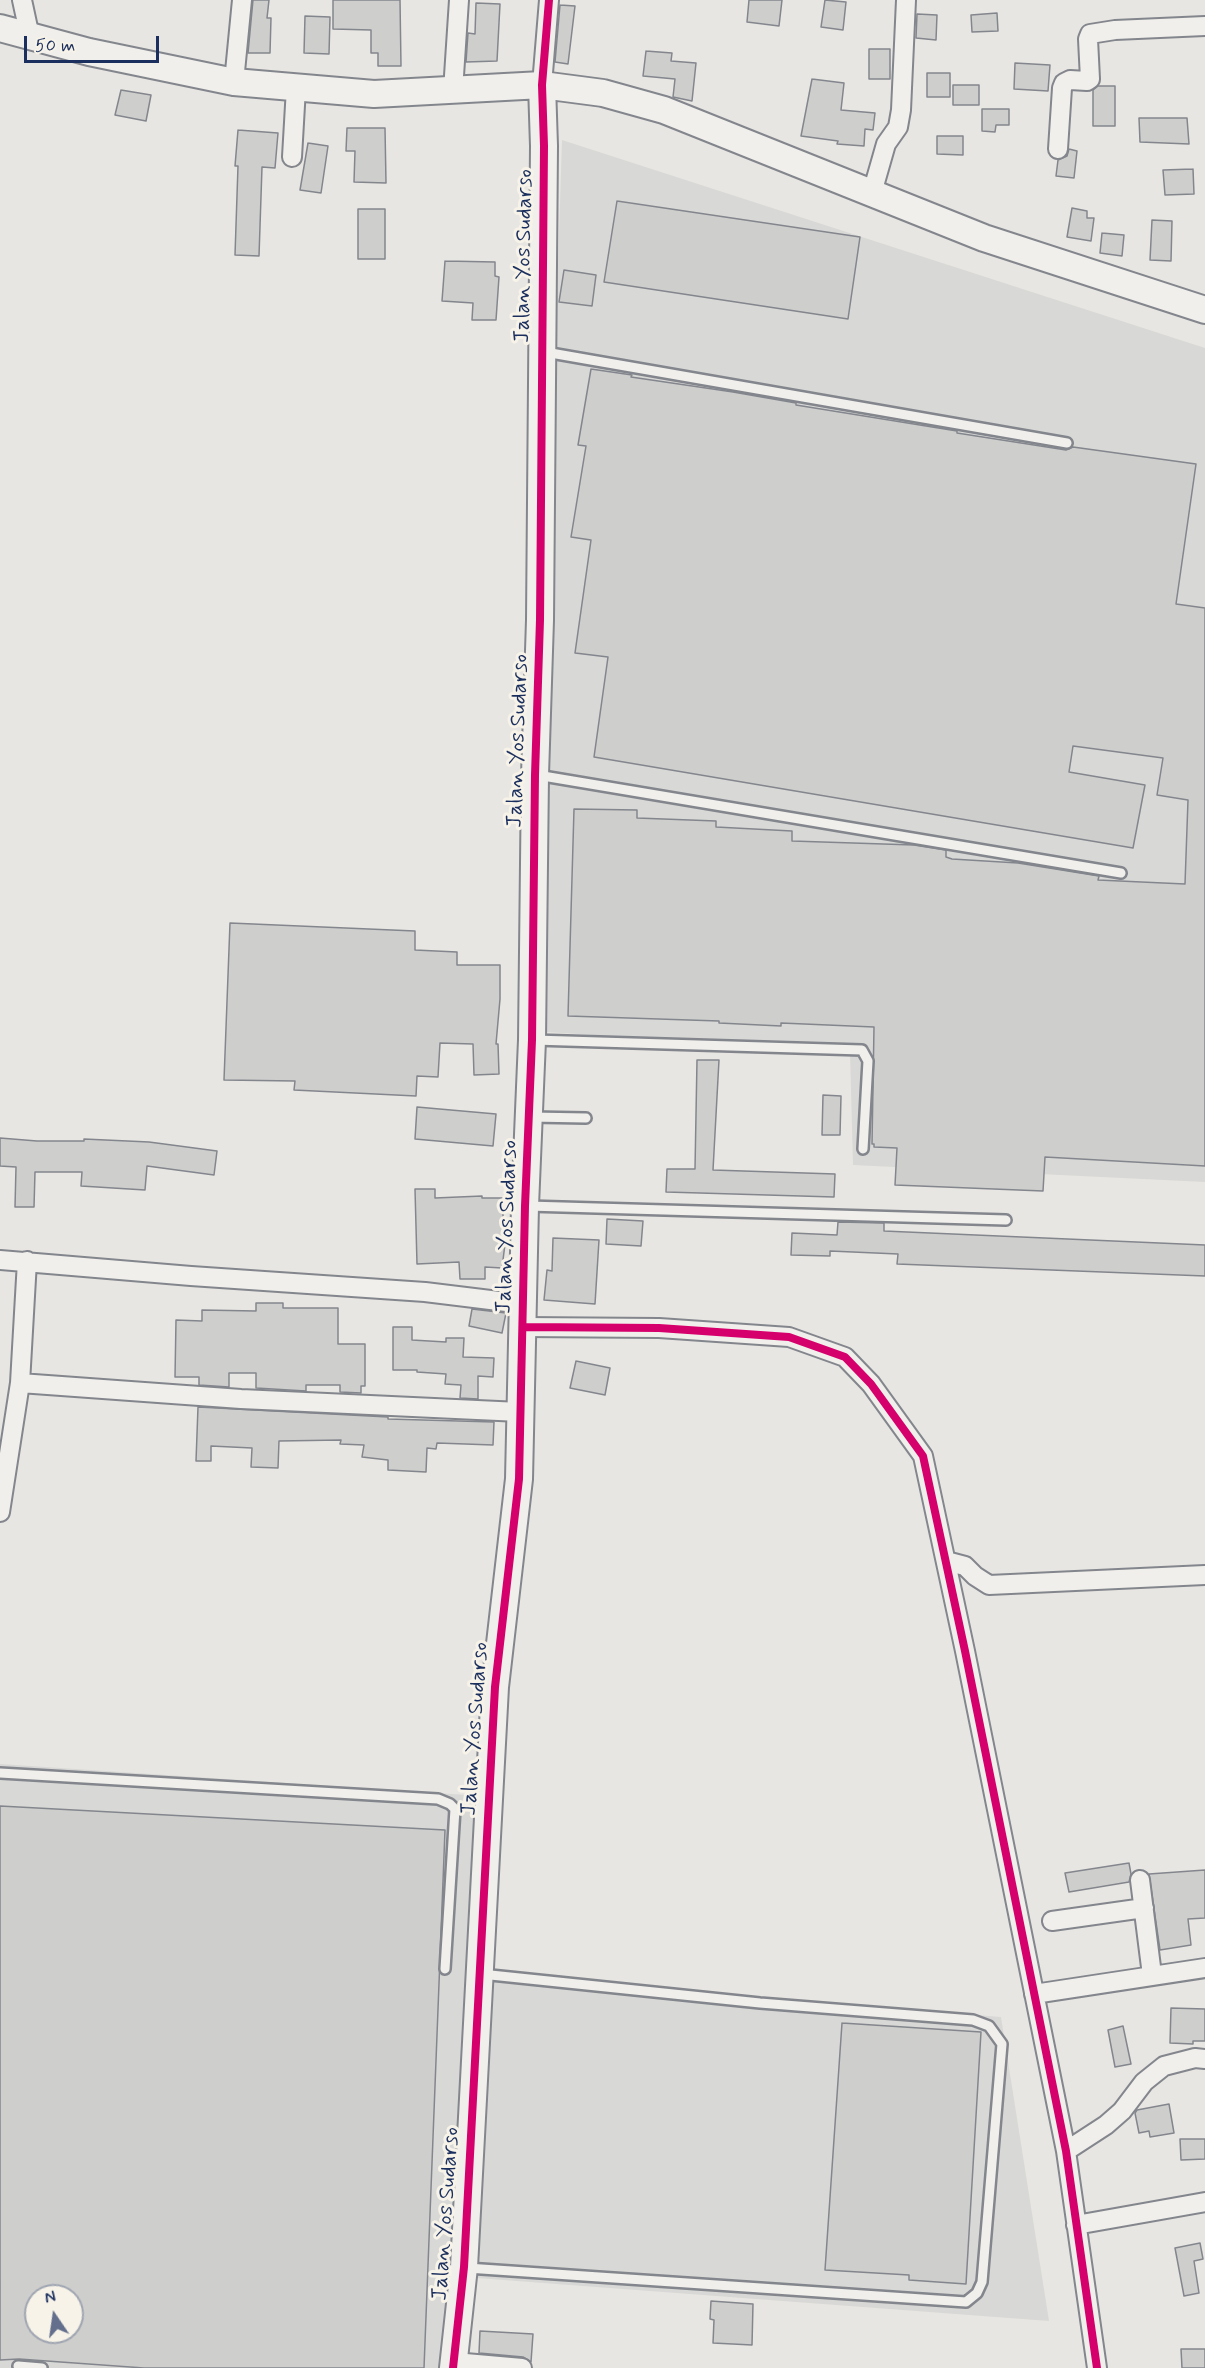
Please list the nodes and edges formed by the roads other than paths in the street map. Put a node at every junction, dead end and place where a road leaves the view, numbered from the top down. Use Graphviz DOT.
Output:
graph roads {
  1 [pos="22,0"];
  2 [pos="242,0"];
  3 [pos="459,0"];
  4 [pos="549,0"];
  5 [pos="906,0"];
  6 [pos="1205,26"];
  7 [pos="0,28"];
  8 [pos="30,37"];
  9 [pos="234,82"];
  10 [pos="542,85"];
  11 [pos="453,90"];
  12 [pos="295,109"];
  13 [pos="1058,149"];
  14 [pos="292,158"];
  15 [pos="872,193"];
  16 [pos="1205,310"];
  17 [pos="543,352"];
  18 [pos="1067,443"];
  19 [pos="535,775"];
  20 [pos="1121,873"];
  21 [pos="532,1040"];
  22 [pos="529,1117"];
  23 [pos="586,1118"];
  24 [pos="863,1149"];
  25 [pos="525,1206"];
  26 [pos="1006,1220"];
  27 [pos="0,1260"];
  28 [pos="27,1262"];
  29 [pos="523,1316"];
  30 [pos="20,1383"];
  31 [pos="520,1412"];
  32 [pos="6,1422"];
  33 [pos="0,1512"];
  34 [pos="946,1561"];
  35 [pos="1205,1575"];
  36 [pos="0,1773"];
  37 [pos="1140,1880"];
  38 [pos="1144,1908"];
  39 [pos="1052,1922"];
  40 [pos="1205,1968"];
  41 [pos="445,1969"];
  42 [pos="478,1973"];
  43 [pos="1152,1975"];
  44 [pos="1034,1994"];
  45 [pos="1205,2059"];
  46 [pos="1066,2151"];
  47 [pos="1205,2202"];
  48 [pos="1076,2224"];
  49 [pos="464,2267"];
  50 [pos="454,2365"];
  51 [pos="18,2366"];
  52 [pos="42,2368"];
  53 [pos="522,2368"];
  54 [pos="1097,2368"];
  1 -- 8 [label="street"];
  2 -- 9 [label="street"];
  3 -- 11 [label="street"];
  4 -- 10 [label="street"];
  5 -- 15 [label="street"];
  6 -- 13 [label="street"];
  7 -- 8 [label="street"];
  8 -- 9 [label="street"];
  9 -- 12 [label="street"];
  10 -- 11 [label="street"];
  10 -- 15 [label="street"];
  10 -- 17 [label="street, Jalan Yos Sudarso"];
  11 -- 12 [label="street"];
  12 -- 14 [label="street"];
  15 -- 16 [label="street"];
  17 -- 18 [label="lane"];
  17 -- 19 [label="street, Jalan Yos Sudarso"];
  19 -- 20 [label="lane"];
  19 -- 21 [label="street, Jalan Yos Sudarso"];
  21 -- 22 [label="street, Jalan Yos Sudarso"];
  21 -- 24 [label="lane"];
  22 -- 23 [label="lane"];
  22 -- 25 [label="street, Jalan Yos Sudarso"];
  25 -- 26 [label="lane"];
  25 -- 29 [label="street, Jalan Yos Sudarso"];
  27 -- 28 [label="street"];
  28 -- 29 [label="street"];
  28 -- 30 [label="street"];
  29 -- 31 [label="street, Jalan Yos Sudarso"];
  29 -- 34 [label="street"];
  30 -- 31 [label="street"];
  30 -- 32 [label="street"];
  31 -- 42 [label="street, Jalan Yos Sudarso"];
  32 -- 33 [label="street"];
  34 -- 35 [label="street"];
  34 -- 44 [label="street"];
  36 -- 41 [label="lane"];
  37 -- 38 [label="street"];
  38 -- 39 [label="street"];
  38 -- 43 [label="street"];
  40 -- 43 [label="street"];
  42 -- 49 [label="street, Jalan Yos Sudarso"];
  42 -- 49 [label="lane"];
  43 -- 44 [label="street"];
  44 -- 46 [label="street"];
  45 -- 46 [label="street"];
  46 -- 48 [label="street"];
  47 -- 48 [label="street"];
  48 -- 54 [label="street"];
  49 -- 50 [label="street, Jalan Yos Sudarso"];
  50 -- 53 [label="street"];
  51 -- 52 [label="lane"];
}
